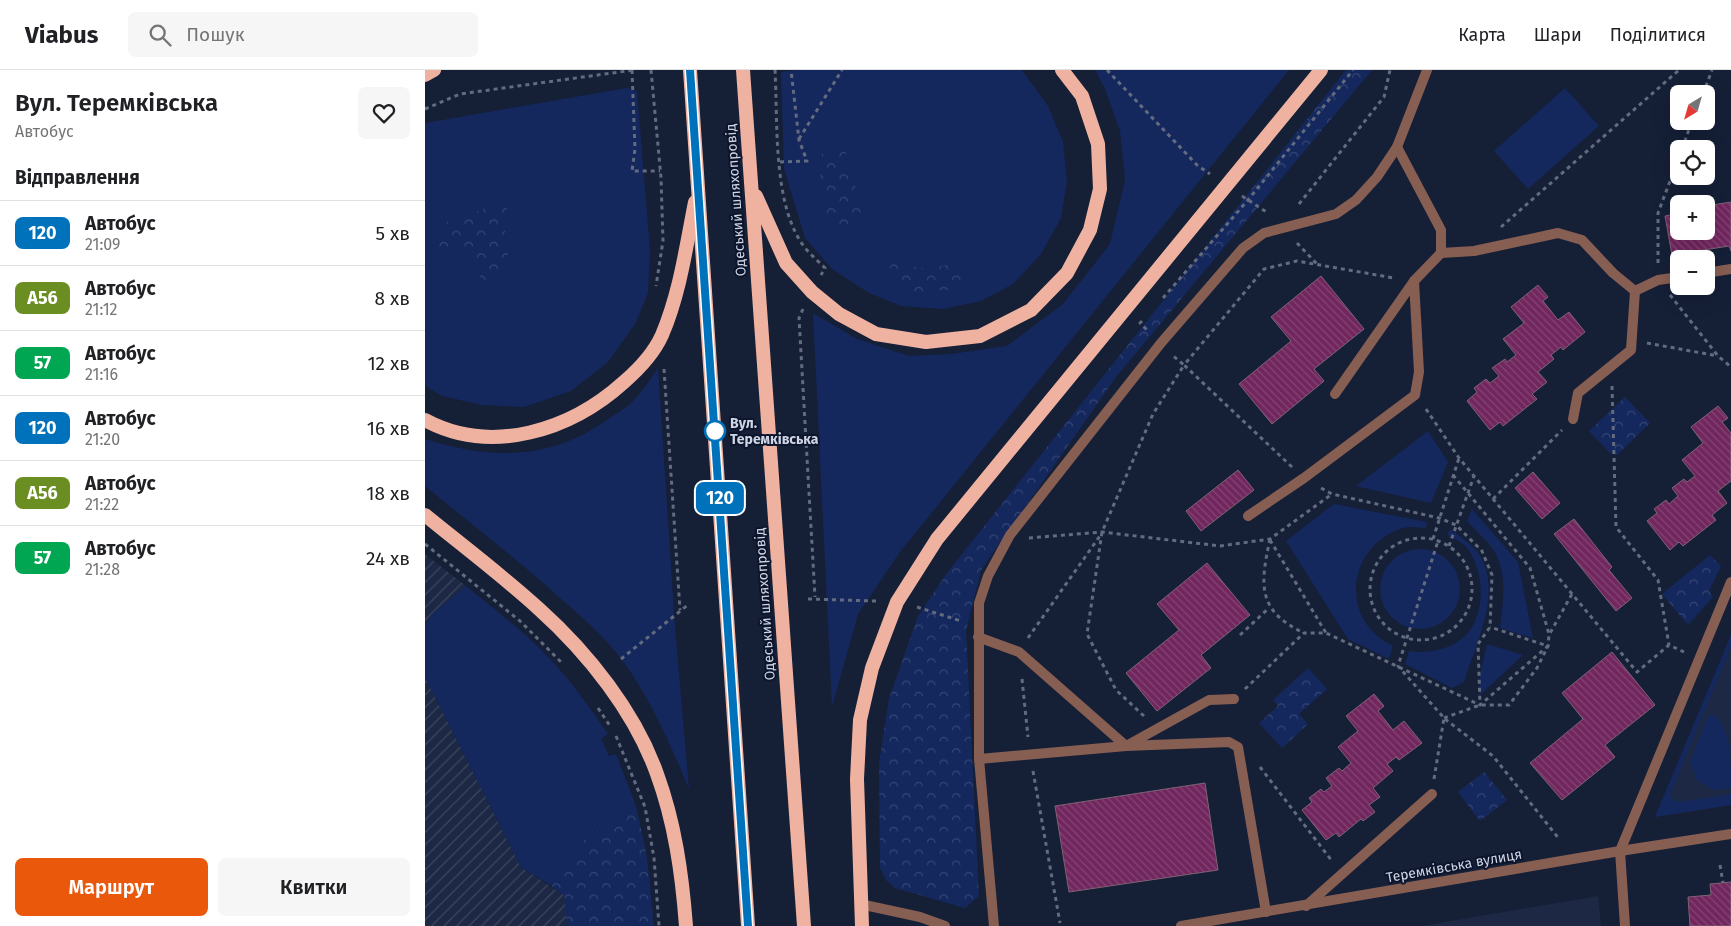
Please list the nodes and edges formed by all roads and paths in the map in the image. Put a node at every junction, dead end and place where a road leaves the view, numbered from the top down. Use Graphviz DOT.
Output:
graph roads {
  1 [pos="434,70"];
  2 [pos="633,70"];
  3 [pos="651,70"];
  4 [pos="690,70"];
  5 [pos="743,70"];
  6 [pos="775,70"];
  7 [pos="791,70"];
  8 [pos="842,70"];
  9 [pos="1062,70"];
  10 [pos="1107,70"];
  11 [pos="1321,70"];
  12 [pos="1353,70"];
  13 [pos="1390,70"];
  14 [pos="1427,70"];
  15 [pos="1679,70"];
  16 [pos="1712,70"];
  17 [pos="425,75"];
  18 [pos="1706,85"];
  19 [pos="425,109"];
  20 [pos="799,140"];
  21 [pos="1397,148"];
  22 [pos="780,162"];
  23 [pos="661,171"];
  24 [pos="699,185"];
  25 [pos="1227,186"];
  26 [pos="752,187"];
  27 [pos="1248,200"];
  28 [pos="1293,206"];
  29 [pos="1271,215"];
  30 [pos="1474,250"];
  31 [pos="1441,253"];
  32 [pos="1731,269"];
  33 [pos="1715,272"];
  34 [pos="1670,278"];
  35 [pos="1414,281"];
  36 [pos="655,288"];
  37 [pos="1635,291"];
  38 [pos="812,292"];
  39 [pos="1159,302"];
  40 [pos="1147,316"];
  41 [pos="661,336"];
  42 [pos="1632,341"];
  43 [pos="1161,343"];
  44 [pos="1718,356"];
  45 [pos="1184,365"];
  46 [pos="1612,367"];
  47 [pos="1335,394"];
  48 [pos="1415,394"];
  49 [pos="1573,419"];
  50 [pos="425,420"];
  51 [pos="1459,458"];
  52 [pos="1453,475"];
  53 [pos="1474,475"];
  54 [pos="1304,478"];
  55 [pos="1467,492"];
  56 [pos="1332,494"];
  57 [pos="1493,499"];
  58 [pos="425,515"];
  59 [pos="1248,516"];
  60 [pos="1439,518"];
  61 [pos="1456,525"];
  62 [pos="1102,532"];
  63 [pos="1024,539"];
  64 [pos="1270,539"];
  65 [pos="1433,539"];
  66 [pos="1438,541"];
  67 [pos="425,544"];
  68 [pos="1449,546"];
  69 [pos="1731,582"];
  70 [pos="1572,594"];
  71 [pos="815,598"];
  72 [pos="689,604"];
  73 [pos="1269,608"];
  74 [pos="680,610"];
  75 [pos="1489,627"];
  76 [pos="1304,633"];
  77 [pos="1326,633"];
  78 [pos="1240,635"];
  79 [pos="1549,635"];
  80 [pos="978,637"];
  81 [pos="1406,638"];
  82 [pos="1669,645"];
  83 [pos="1548,646"];
  84 [pos="1019,652"];
  85 [pos="1698,658"];
  86 [pos="621,659"];
  87 [pos="564,665"];
  88 [pos="1399,666"];
  89 [pos="1234,699"];
  90 [pos="596,705"];
  91 [pos="1480,705"];
  92 [pos="1444,718"];
  93 [pos="1157,729"];
  94 [pos="1126,746"];
  95 [pos="1030,755"];
  96 [pos="979,759"];
  97 [pos="1257,763"];
  98 [pos="1432,794"];
  99 [pos="1731,834"];
  100 [pos="1560,840"];
  101 [pos="1620,851"];
  102 [pos="1720,865"];
  103 [pos="1341,873"];
  104 [pos="1723,883"];
  105 [pos="860,904"];
  106 [pos="1306,906"];
  107 [pos="1266,912"];
  108 [pos="1060,923"];
  109 [pos="659,926"];
  110 [pos="686,926"];
  111 [pos="749,926"];
  112 [pos="804,926"];
  113 [pos="862,926"];
  114 [pos="945,926"];
  115 [pos="993,926"];
  116 [pos="1181,926"];
  117 [pos="1625,926"];
  1 -- 17 [label="highway"];
  2 -- 19 [label="path"];
  2 -- 23 [label="path"];
  3 -- 23 [label="path"];
  4 -- 24 [label="highway"];
  5 -- 26 [label="highway, Одеський шляхопровід"];
  6 -- 22 [label="path"];
  7 -- 20 [label="path"];
  8 -- 20 [label="path"];
  9 -- 38 [label="highway"];
  10 -- 25 [label="path"];
  11 -- 25 [label="highway"];
  12 -- 27 [label="path"];
  13 -- 28 [label="path"];
  14 -- 21 [label="street"];
  15 -- 30 [label="path"];
  16 -- 18 [label="path"];
  20 -- 22 [label="path"];
  21 -- 31 [label="street"];
  21 -- 43 [label="street"];
  22 -- 38 [label="path"];
  23 -- 36 [label="path"];
  24 -- 41 [label="highway"];
  24 -- 111 [label="highway"];
  25 -- 27 [label="path"];
  25 -- 105 [label="highway"];
  26 -- 38 [label="highway"];
  26 -- 112 [label="highway, Одеський шляхопровід"];
  27 -- 29 [label="path"];
  27 -- 39 [label="path"];
  30 -- 31 [label="street"];
  30 -- 37 [label="street"];
  31 -- 35 [label="street"];
  32 -- 33 [label="street"];
  34 -- 37 [label="street"];
  35 -- 45 [label="path"];
  35 -- 47 [label="street"];
  35 -- 48 [label="street"];
  37 -- 42 [label="street"];
  38 -- 71 [label="path"];
  40 -- 43 [label="path"];
  41 -- 50 [label="highway"];
  41 -- 74 [label="path"];
  42 -- 44 [label="path"];
  42 -- 46 [label="street"];
  43 -- 45 [label="path"];
  43 -- 80 [label="street"];
  45 -- 54 [label="path"];
  45 -- 62 [label="path"];
  46 -- 49 [label="street"];
  46 -- 82 [label="path"];
  48 -- 51 [label="path"];
  48 -- 54 [label="street"];
  49 -- 57 [label="path"];
  51 -- 52 [label="path"];
  51 -- 53 [label="path"];
  52 -- 55 [label="path"];
  52 -- 60 [label="path"];
  53 -- 55 [label="path"];
  53 -- 57 [label="path"];
  54 -- 56 [label="path"];
  54 -- 59 [label="street"];
  55 -- 61 [label="path"];
  55 -- 79 [label="path"];
  56 -- 60 [label="path"];
  56 -- 64 [label="path"];
  57 -- 70 [label="path"];
  58 -- 110 [label="highway"];
  60 -- 61 [label="path"];
  60 -- 65 [label="path"];
  61 -- 68 [label="path"];
  61 -- 75 [label="path"];
  62 -- 63 [label="path"];
  62 -- 64 [label="path"];
  62 -- 84 [label="path"];
  62 -- 93 [label="path"];
  64 -- 73 [label="path"];
  64 -- 77 [label="path"];
  65 -- 66 [label="path"];
  65 -- 81 [label="path"];
  66 -- 68 [label="path"];
  66 -- 81 [label="path"];
  67 -- 87 [label="path"];
  68 -- 81 [label="path"];
  69 -- 85 [label="street"];
  70 -- 79 [label="path"];
  70 -- 82 [label="path"];
  72 -- 74 [label="path"];
  73 -- 76 [label="path"];
  73 -- 78 [label="path"];
  74 -- 86 [label="path"];
  75 -- 83 [label="path"];
  75 -- 91 [label="path"];
  76 -- 77 [label="path"];
  76 -- 89 [label="path"];
  77 -- 88 [label="path"];
  79 -- 83 [label="path"];
  80 -- 84 [label="street"];
  80 -- 96 [label="street"];
  81 -- 88 [label="path"];
  82 -- 85 [label="path"];
  83 -- 91 [label="path"];
  83 -- 91 [label="path"];
  84 -- 94 [label="street"];
  84 -- 95 [label="path"];
  85 -- 101 [label="street"];
  88 -- 91 [label="path"];
  88 -- 92 [label="path"];
  89 -- 93 [label="street"];
  90 -- 109 [label="path"];
  91 -- 92 [label="path"];
  92 -- 98 [label="path"];
  92 -- 100 [label="path"];
  93 -- 94 [label="street"];
  94 -- 95 [label="street"];
  94 -- 107 [label="street"];
  95 -- 96 [label="street"];
  95 -- 108 [label="path"];
  96 -- 115 [label="street"];
  97 -- 103 [label="path"];
  98 -- 103 [label="street"];
  99 -- 101 [label="street, Теремківська вулиця"];
  101 -- 106 [label="street, Теремківська вулиця"];
  101 -- 117 [label="street"];
  102 -- 104 [label="path"];
  103 -- 106 [label="street"];
  105 -- 113 [label="highway"];
  105 -- 114 [label="street"];
  106 -- 107 [label="street, Теремківська вулиця"];
  107 -- 116 [label="street, Теремківська вулиця"];
}
